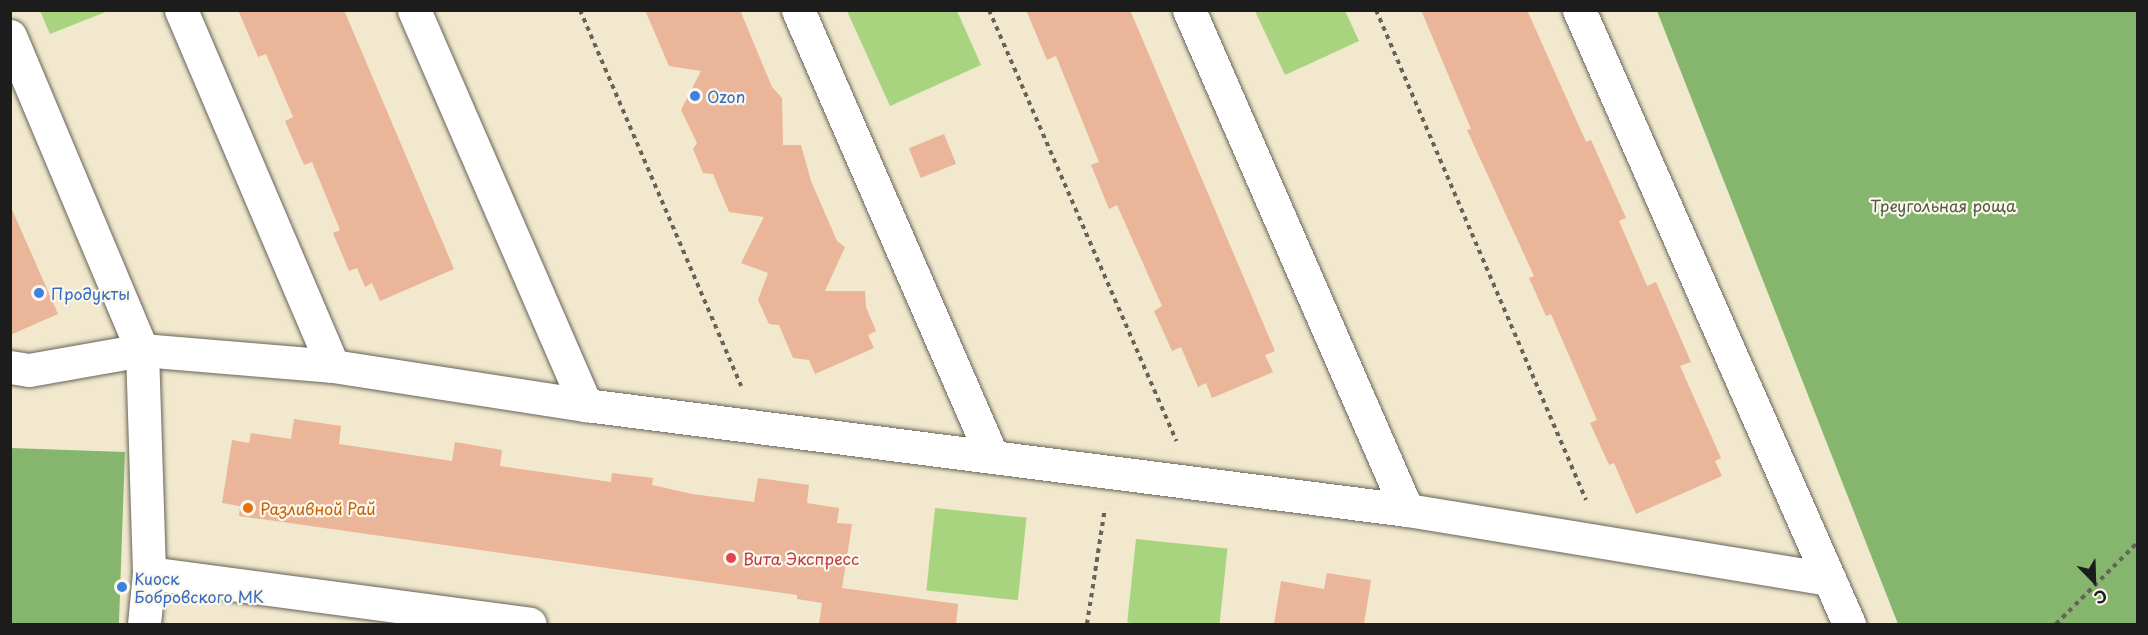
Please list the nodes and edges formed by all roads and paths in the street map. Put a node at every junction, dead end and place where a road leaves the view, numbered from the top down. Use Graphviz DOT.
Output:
graph roads {
  1 [pos="181,10"];
  2 [pos="414,10"];
  3 [pos="580,10"];
  4 [pos="798,10"];
  5 [pos="989,10"];
  6 [pos="1189,10"];
  7 [pos="1376,10"];
  8 [pos="1579,10"];
  9 [pos="10,36"];
  10 [pos="142,350"];
  11 [pos="333,366"];
  12 [pos="10,367"];
  13 [pos="586,405"];
  14 [pos="760,428"];
  15 [pos="992,457"];
  16 [pos="1111,472"];
  17 [pos="1194,483"];
  18 [pos="1407,510"];
  19 [pos="1604,542"];
  20 [pos="2138,542"];
  21 [pos="149,573"];
  22 [pos="1829,579"];
  23 [pos="394,616"];
  24 [pos="144,624"];
  25 [pos="530,624"];
  26 [pos="1087,624"];
  27 [pos="1849,624"];
  28 [pos="2056,624"];
  1 -- 11 [label="lane"];
  2 -- 13 [label="lane"];
  3 -- 14 [label="path"];
  4 -- 15 [label="lane"];
  5 -- 17 [label="path"];
  6 -- 18 [label="lane"];
  7 -- 19 [label="path"];
  8 -- 22 [label="lane"];
  9 -- 10 [label="lane"];
  10 -- 11 [label="lane"];
  10 -- 12 [label="lane"];
  10 -- 21 [label="lane"];
  11 -- 13 [label="lane"];
  13 -- 14 [label="lane"];
  14 -- 15 [label="lane"];
  15 -- 16 [label="lane"];
  16 -- 17 [label="lane"];
  16 -- 26 [label="path"];
  17 -- 18 [label="lane"];
  18 -- 19 [label="lane"];
  19 -- 22 [label="lane"];
  20 -- 28 [label="path"];
  21 -- 23 [label="lane"];
  21 -- 24 [label="lane"];
  22 -- 27 [label="lane"];
  23 -- 25 [label="lane"];
}
